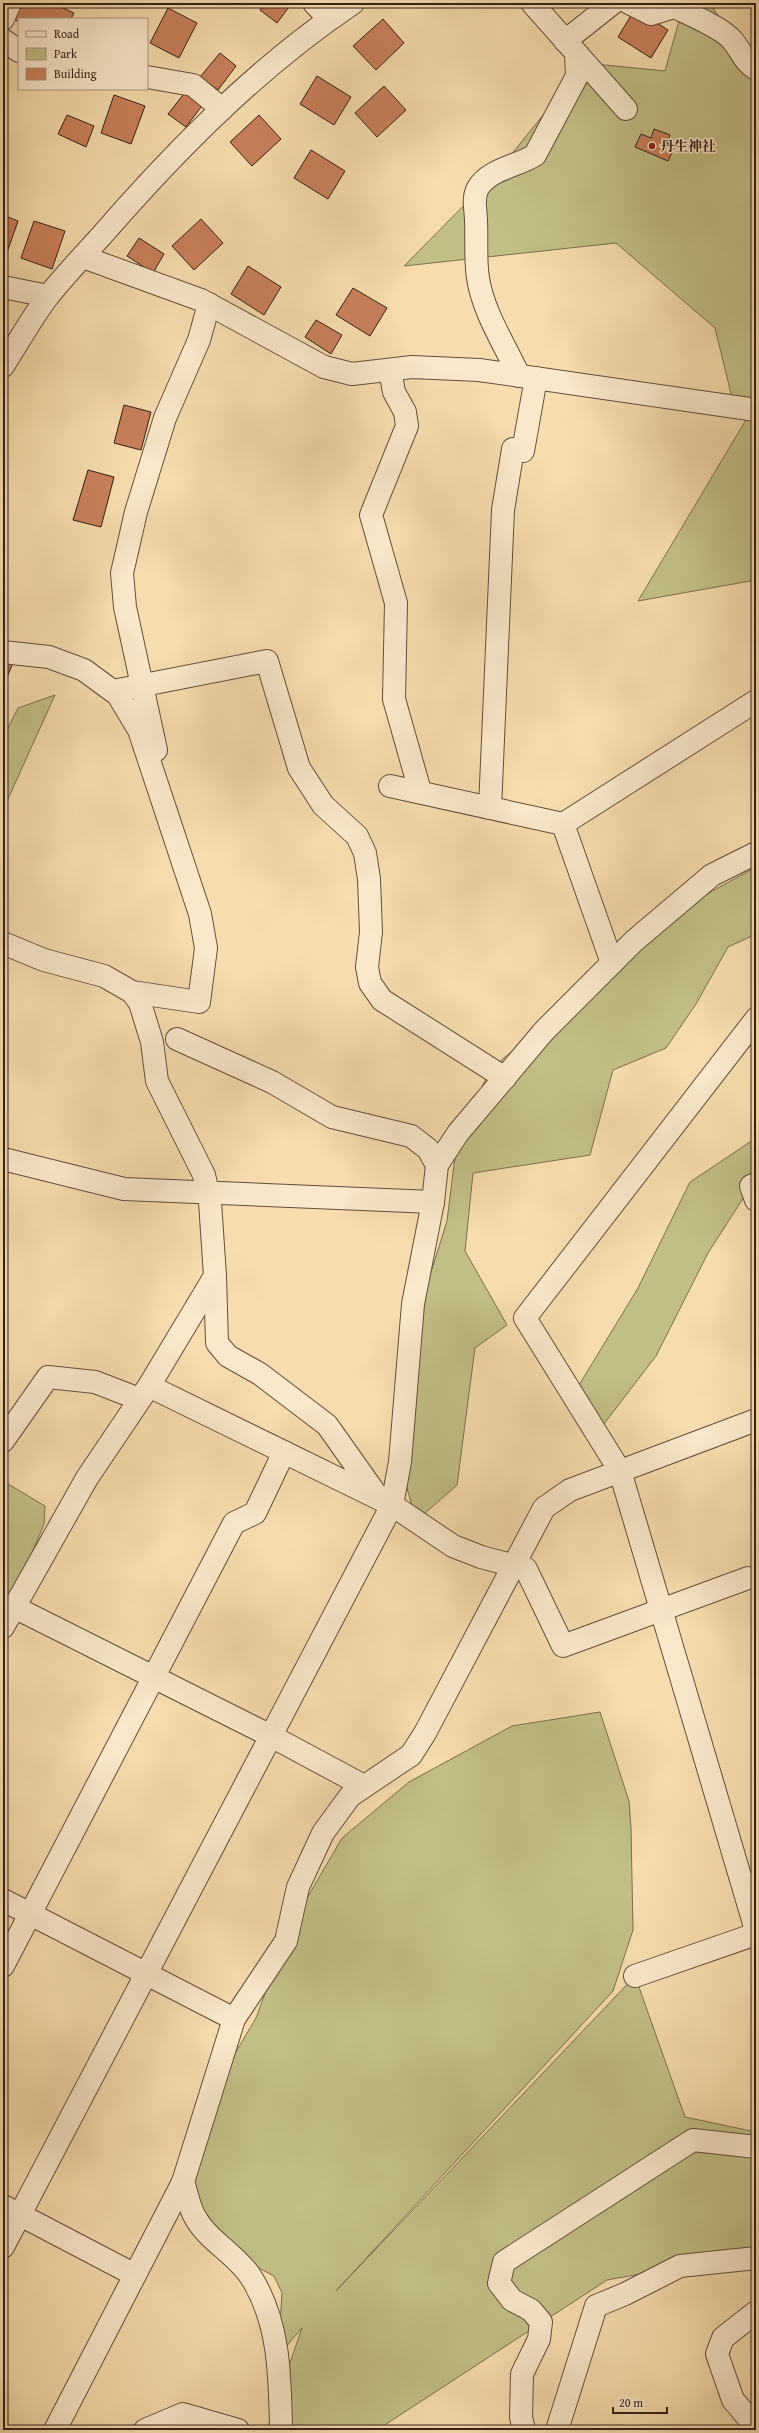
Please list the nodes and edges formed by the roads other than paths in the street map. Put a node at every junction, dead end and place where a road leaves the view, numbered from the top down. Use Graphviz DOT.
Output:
graph roads {
  1 [pos="10,3"];
  2 [pos="314,3"];
  3 [pos="353,3"];
  4 [pos="532,3"];
  5 [pos="613,3"];
  6 [pos="629,3"];
  7 [pos="3,19"];
  8 [pos="329,19"];
  9 [pos="3,40"];
  10 [pos="570,47"];
  11 [pos="18,50"];
  12 [pos="756,69"];
  13 [pos="148,77"];
  14 [pos="222,109"];
  15 [pos="626,110"];
  16 [pos="82,257"];
  17 [pos="3,287"];
  18 [pos="48,296"];
  19 [pos="209,304"];
  20 [pos="3,366"];
  21 [pos="390,370"];
  22 [pos="528,377"];
  23 [pos="756,410"];
  24 [pos="3,652"];
  25 [pos="143,685"];
  26 [pos="113,691"];
  27 [pos="756,702"];
  28 [pos="146,752"];
  29 [pos="390,786"];
  30 [pos="420,791"];
  31 [pos="490,808"];
  32 [pos="563,824"];
  33 [pos="756,853"];
  34 [pos="3,944"];
  35 [pos="612,963"];
  36 [pos="132,992"];
  37 [pos="756,1019"];
  38 [pos="177,1039"];
  39 [pos="505,1078"];
  40 [pos="3,1159"];
  41 [pos="437,1165"];
  42 [pos="756,1184"];
  43 [pos="208,1191"];
  44 [pos="756,1200"];
  45 [pos="434,1202"];
  46 [pos="215,1276"];
  47 [pos="144,1392"];
  48 [pos="756,1420"];
  49 [pos="3,1441"];
  50 [pos="284,1452"];
  51 [pos="620,1471"];
  52 [pos="386,1502"];
  53 [pos="514,1566"];
  54 [pos="748,1578"];
  55 [pos="14,1607"];
  56 [pos="661,1610"];
  57 [pos="3,1627"];
  58 [pos="154,1678"];
  59 [pos="271,1736"];
  60 [pos="364,1786"];
  61 [pos="3,1900"];
  62 [pos="30,1914"];
  63 [pos="756,1930"];
  64 [pos="756,1934"];
  65 [pos="3,1966"];
  66 [pos="147,1974"];
  67 [pos="635,1976"];
  68 [pos="234,2019"];
  69 [pos="756,2147"];
  70 [pos="183,2182"];
  71 [pos="11,2211"];
  72 [pos="3,2247"];
  73 [pos="756,2258"];
  74 [pos="135,2275"];
  75 [pos="756,2312"];
  76 [pos="756,2427"];
  77 [pos="55,2430"];
  78 [pos="145,2430"];
  79 [pos="238,2430"];
  80 [pos="281,2430"];
  81 [pos="524,2430"];
  82 [pos="557,2430"];
  1 -- 7 [label="street"];
  2 -- 8 [label="street"];
  3 -- 8 [label="street"];
  4 -- 10 [label="street"];
  5 -- 10 [label="street"];
  6 -- 12 [label="street"];
  8 -- 14 [label="street"];
  9 -- 11 [label="street"];
  10 -- 15 [label="street"];
  10 -- 22 [label="street"];
  13 -- 14 [label="street"];
  14 -- 16 [label="street"];
  16 -- 18 [label="street"];
  16 -- 19 [label="street"];
  17 -- 18 [label="street"];
  18 -- 20 [label="street"];
  19 -- 21 [label="street"];
  19 -- 25 [label="street"];
  21 -- 22 [label="street"];
  21 -- 30 [label="street"];
  22 -- 23 [label="street"];
  22 -- 31 [label="street"];
  24 -- 26 [label="street"];
  25 -- 26 [label="street"];
  25 -- 28 [label="street"];
  25 -- 39 [label="street"];
  26 -- 28 [label="street"];
  27 -- 32 [label="street"];
  28 -- 36 [label="street"];
  29 -- 30 [label="street"];
  30 -- 31 [label="street"];
  31 -- 32 [label="street"];
  32 -- 35 [label="street"];
  33 -- 35 [label="street"];
  34 -- 36 [label="street"];
  35 -- 39 [label="street"];
  36 -- 43 [label="street"];
  37 -- 51 [label="street"];
  38 -- 41 [label="street"];
  39 -- 41 [label="street"];
  40 -- 43 [label="street"];
  41 -- 45 [label="street"];
  42 -- 44 [label="street"];
  43 -- 45 [label="street"];
  43 -- 46 [label="street"];
  45 -- 52 [label="street"];
  46 -- 47 [label="street"];
  46 -- 52 [label="street"];
  47 -- 49 [label="street"];
  47 -- 50 [label="street"];
  47 -- 55 [label="street"];
  48 -- 51 [label="street"];
  50 -- 52 [label="street"];
  50 -- 58 [label="street"];
  51 -- 53 [label="street"];
  51 -- 56 [label="street"];
  52 -- 53 [label="street"];
  52 -- 59 [label="street"];
  53 -- 56 [label="street"];
  53 -- 60 [label="street"];
  54 -- 56 [label="street"];
  55 -- 57 [label="street"];
  55 -- 58 [label="street"];
  56 -- 63 [label="street"];
  58 -- 59 [label="street"];
  58 -- 62 [label="street"];
  59 -- 60 [label="street"];
  59 -- 66 [label="street"];
  60 -- 68 [label="street"];
  61 -- 62 [label="street"];
  62 -- 65 [label="street"];
  62 -- 66 [label="street"];
  64 -- 67 [label="street"];
  66 -- 68 [label="street"];
  66 -- 71 [label="street"];
  68 -- 70 [label="street"];
  69 -- 81 [label="street"];
  70 -- 74 [label="street"];
  70 -- 80 [label="street"];
  71 -- 72 [label="street"];
  71 -- 74 [label="street"];
  73 -- 82 [label="street"];
  74 -- 77 [label="street"];
  75 -- 76 [label="street"];
  78 -- 79 [label="street"];
}
